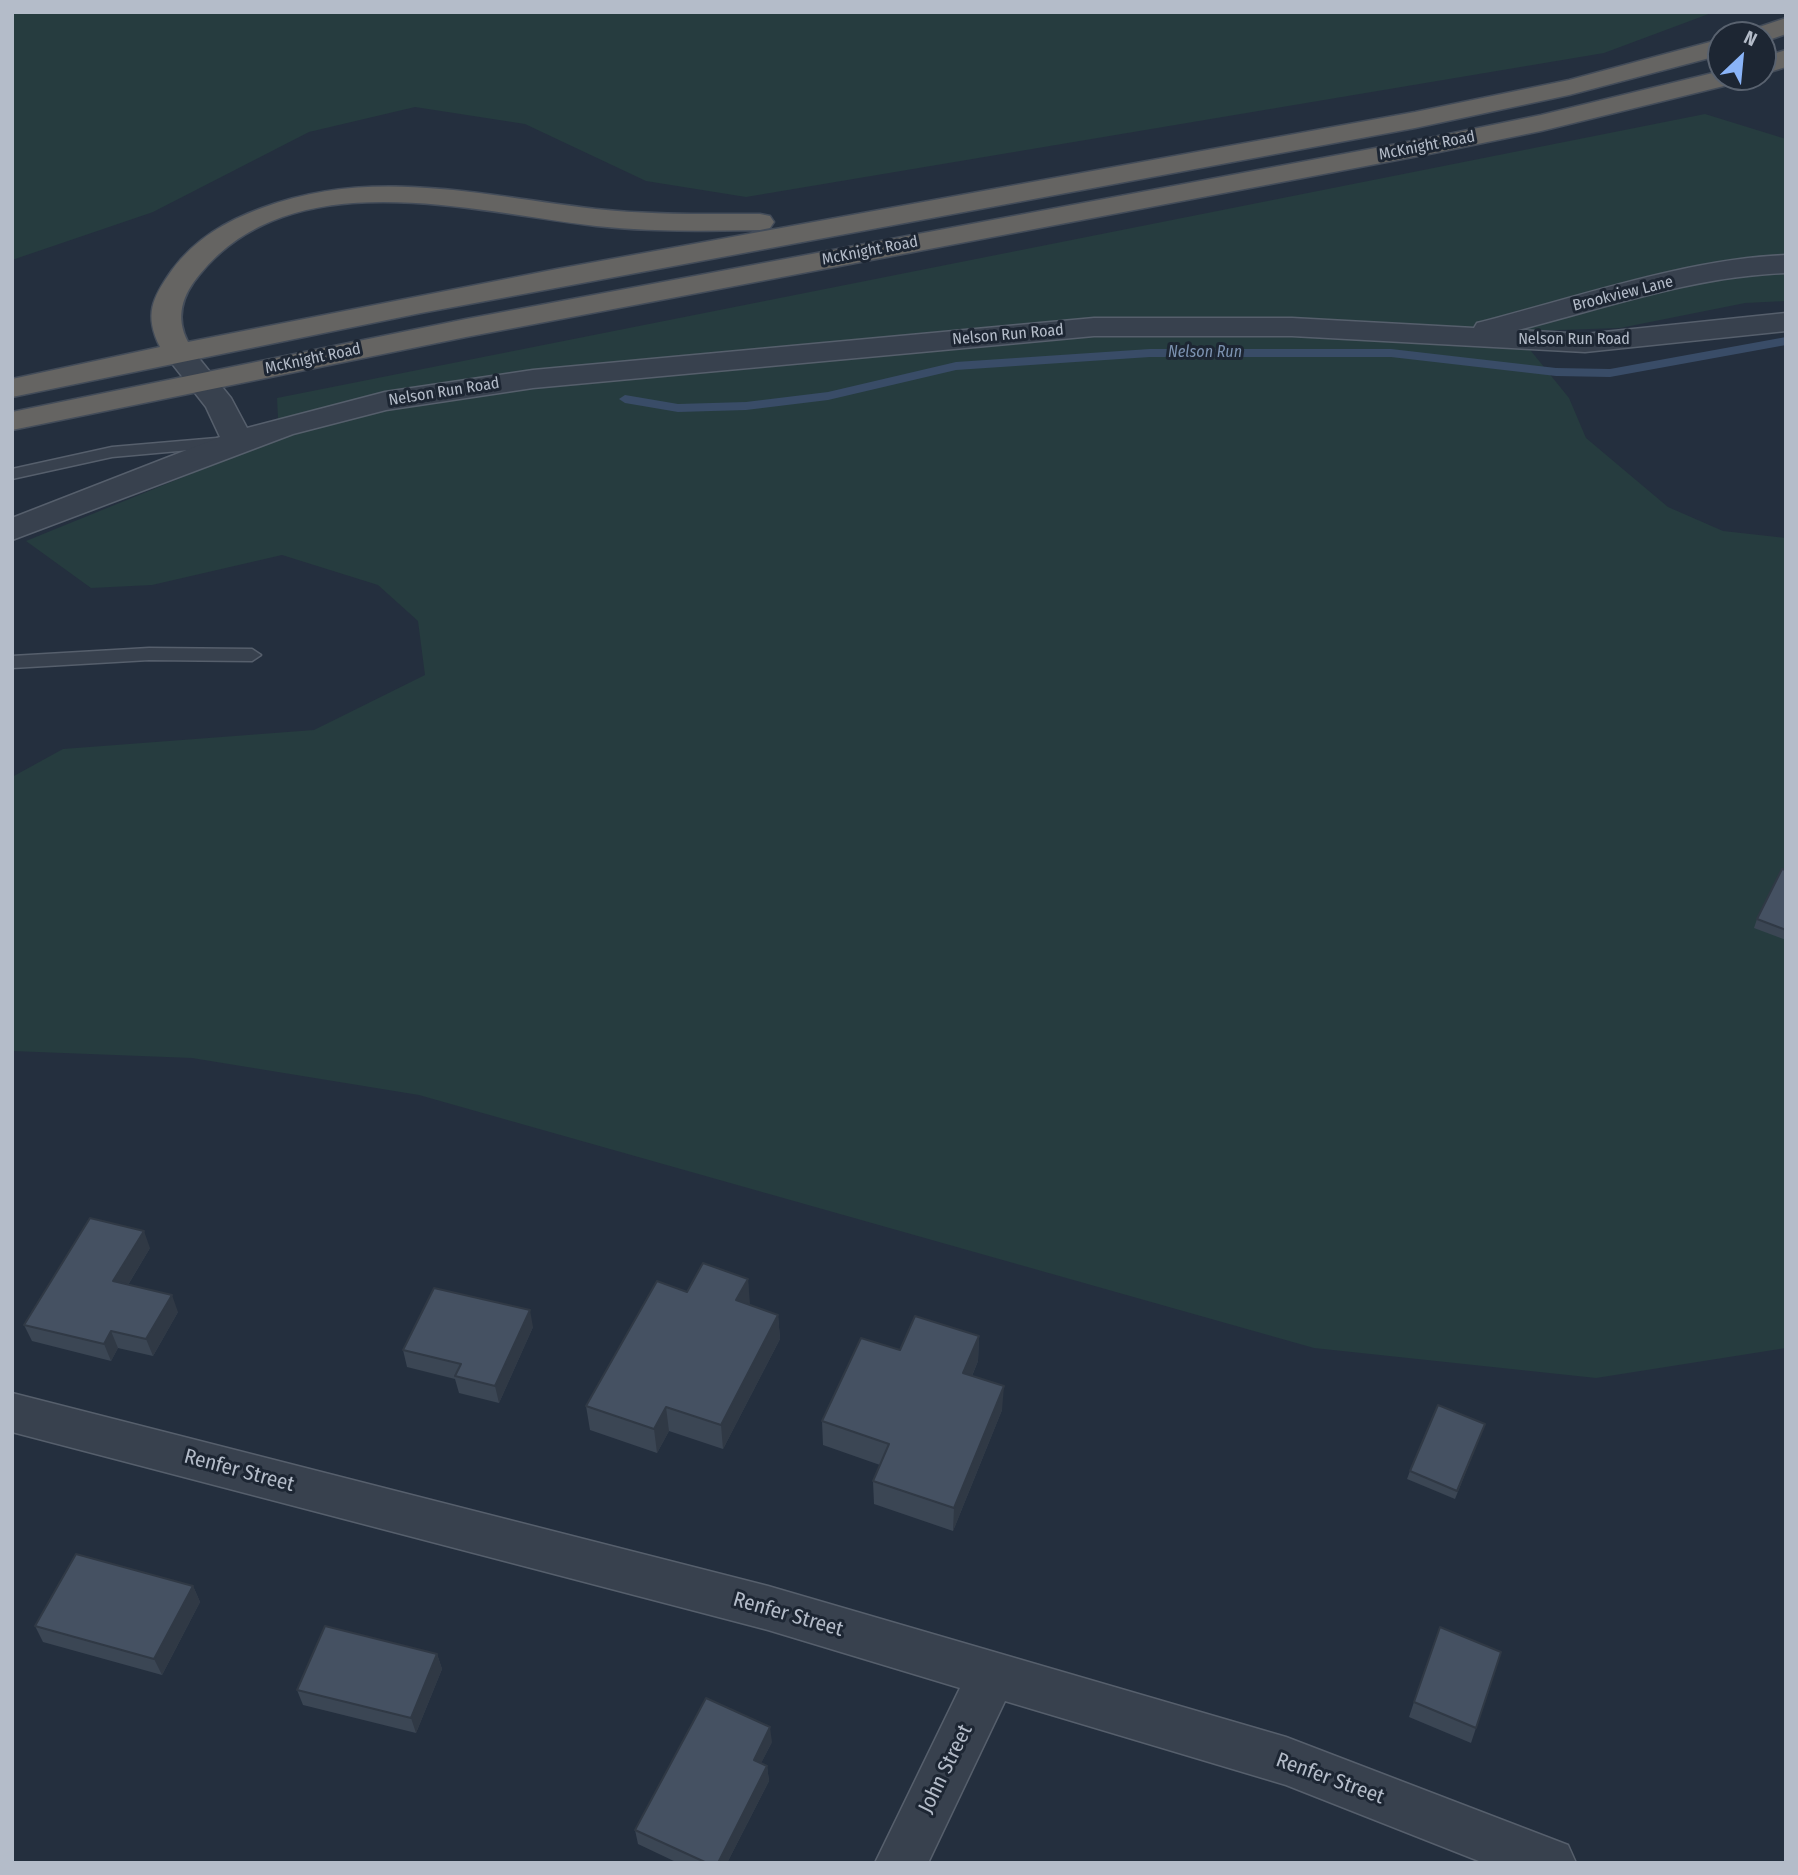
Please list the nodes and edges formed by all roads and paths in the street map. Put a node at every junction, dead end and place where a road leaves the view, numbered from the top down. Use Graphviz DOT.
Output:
graph roads {
  1 [pos="1707,51"];
  2 [pos="1707,82"];
  3 [pos="874,220"];
  4 [pos="1786,264"];
  5 [pos="1786,322"];
  6 [pos="1463,337"];
  7 [pos="178,352"];
  8 [pos="203,382"];
  9 [pos="12,388"];
  10 [pos="12,421"];
  11 [pos="238,442"];
  12 [pos="12,474"];
  13 [pos="12,530"];
  14 [pos="253,656"];
  15 [pos="12,662"];
  16 [pos="12,1412"];
  17 [pos="992,1675"];
  18 [pos="901,1863"];
  19 [pos="1550,1863"];
  1 -- 3 [label="highway, McKnight Road"];
  2 -- 8 [label="highway, McKnight Road"];
  3 -- 7 [label="highway, McKnight Road"];
  3 -- 7 [label="highway"];
  4 -- 6 [label="street, Brookview Lane"];
  5 -- 6 [label="street, Nelson Run Road"];
  6 -- 11 [label="street, Nelson Run Road"];
  7 -- 8 [label="street"];
  7 -- 9 [label="highway, McKnight Road"];
  8 -- 10 [label="highway, McKnight Road"];
  8 -- 11 [label="street"];
  11 -- 12 [label="lane"];
  11 -- 13 [label="street, Nelson Run Road"];
  14 -- 15 [label="lane"];
  16 -- 17 [label="street, Renfer Street"];
  17 -- 18 [label="street, John Street"];
  17 -- 19 [label="street, Renfer Street"];
}
